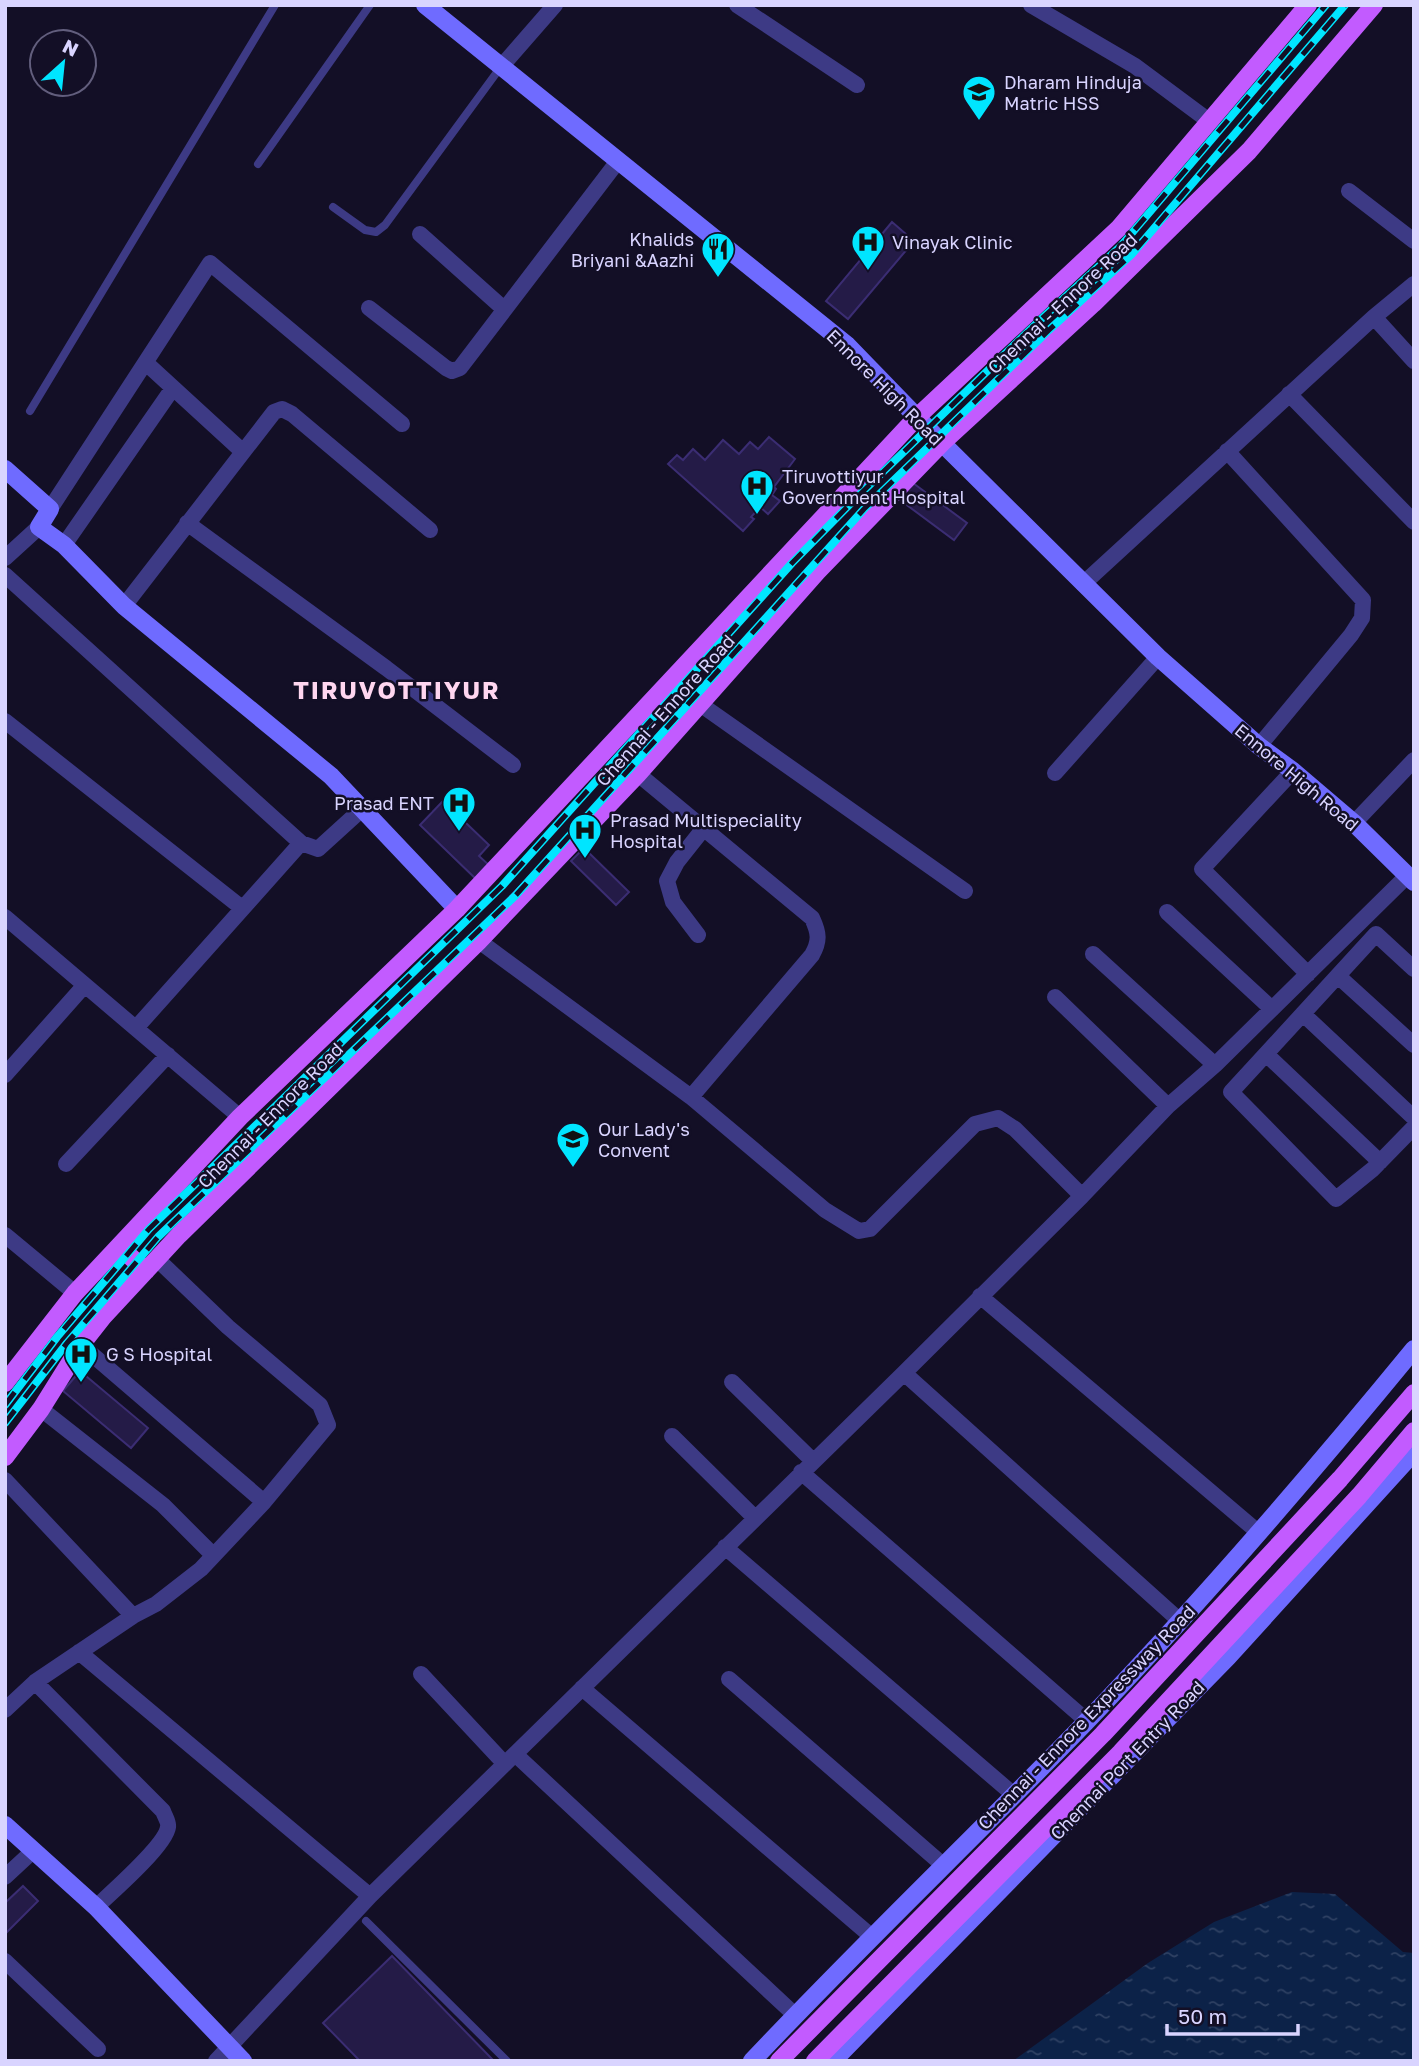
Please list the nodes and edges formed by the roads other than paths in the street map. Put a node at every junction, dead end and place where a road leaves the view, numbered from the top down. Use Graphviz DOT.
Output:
graph roads {
  1 [pos="275,5"];
  2 [pos="370,5"];
  3 [pos="425,5"];
  4 [pos="555,5"];
  5 [pos="737,5"];
  6 [pos="1031,5"];
  7 [pos="1308,5"];
  8 [pos="1374,5"];
  9 [pos="499,68"];
  10 [pos="856,85"];
  11 [pos="1209,121"];
  12 [pos="618,161"];
  13 [pos="258,163"];
  14 [pos="1349,191"];
  15 [pos="333,207"];
  16 [pos="420,234"];
  17 [pos="1414,241"];
  18 [pos="1414,285"];
  19 [pos="369,308"];
  20 [pos="504,310"];
  21 [pos="1374,317"];
  22 [pos="1414,361"];
  23 [pos="146,363"];
  24 [pos="173,388"];
  25 [pos="1289,394"];
  26 [pos="30,411"];
  27 [pos="917,417"];
  28 [pos="402,424"];
  29 [pos="942,443"];
  30 [pos="242,451"];
  31 [pos="1227,451"];
  32 [pos="5,469"];
  33 [pos="50,509"];
  34 [pos="1414,522"];
  35 [pos="187,523"];
  36 [pos="39,527"];
  37 [pos="430,530"];
  38 [pos="64,545"];
  39 [pos="5,558"];
  40 [pos="5,575"];
  41 [pos="1083,583"];
  42 [pos="124,606"];
  43 [pos="1158,657"];
  44 [pos="700,704"];
  45 [pos="5,721"];
  46 [pos="1259,746"];
  47 [pos="1414,761"];
  48 [pos="513,765"];
  49 [pos="1293,771"];
  50 [pos="1055,773"];
  51 [pos="638,774"];
  52 [pos="362,809"];
  53 [pos="1354,823"];
  54 [pos="704,828"];
  55 [pos="301,843"];
  56 [pos="1410,879"];
  57 [pos="965,891"];
  58 [pos="242,908"];
  59 [pos="457,909"];
  60 [pos="1167,912"];
  61 [pos="5,917"];
  62 [pos="698,936"];
  63 [pos="479,941"];
  64 [pos="1093,954"];
  65 [pos="1414,969"];
  66 [pos="1308,974"];
  67 [pos="1338,976"];
  68 [pos="84,986"];
  69 [pos="1055,997"];
  70 [pos="1272,1009"];
  71 [pos="1303,1014"];
  72 [pos="136,1028"];
  73 [pos="1414,1045"];
  74 [pos="1266,1054"];
  75 [pos="168,1055"];
  76 [pos="1215,1065"];
  77 [pos="5,1074"];
  78 [pos="691,1097"];
  79 [pos="1168,1107"];
  80 [pos="240,1117"];
  81 [pos="1414,1118"];
  82 [pos="1414,1128"];
  83 [pos="1380,1162"];
  84 [pos="66,1164"];
  85 [pos="1082,1196"];
  86 [pos="5,1235"];
  87 [pos="119,1246"];
  88 [pos="151,1265"];
  89 [pos="75,1293"];
  90 [pos="980,1296"];
  91 [pos="81,1345"];
  92 [pos="1414,1349"];
  93 [pos="904,1373"];
  94 [pos="732,1382"];
  95 [pos="5,1384"];
  96 [pos="1414,1393"];
  97 [pos="41,1409"];
  98 [pos="1414,1431"];
  99 [pos="672,1436"];
  100 [pos="1414,1452"];
  101 [pos="5,1457"];
  102 [pos="807,1467"];
  103 [pos="5,1480"];
  104 [pos="264,1502"];
  105 [pos="755,1518"];
  106 [pos="1258,1532"];
  107 [pos="725,1547"];
  108 [pos="214,1555"];
  109 [pos="133,1616"];
  110 [pos="1180,1621"];
  111 [pos="79,1652"];
  112 [pos="421,1674"];
  113 [pos="729,1679"];
  114 [pos="35,1682"];
  115 [pos="582,1688"];
  116 [pos="5,1710"];
  117 [pos="1087,1721"];
  118 [pos="510,1759"];
  119 [pos="1014,1795"];
  120 [pos="5,1825"];
  121 [pos="33,1851"];
  122 [pos="943,1865"];
  123 [pos="5,1877"];
  124 [pos="370,1896"];
  125 [pos="96,1907"];
  126 [pos="366,1921"];
  127 [pos="872,1936"];
  128 [pos="5,1961"];
  129 [pos="795,2015"];
  130 [pos="98,2049"];
  131 [pos="236,2054"];
  132 [pos="216,2061"];
  133 [pos="507,2061"];
  134 [pos="752,2061"];
  135 [pos="779,2061"];
  136 [pos="815,2061"];
  137 [pos="832,2061"];
  1 -- 26 [label="lane"];
  2 -- 13 [label="lane"];
  3 -- 9 [label="street, Ennore High Road"];
  4 -- 9 [label="street"];
  5 -- 10 [label="street"];
  6 -- 11 [label="street"];
  7 -- 11 [label="main road, Chennai - Ennore Road"];
  8 -- 29 [label="main road, Chennai - Ennore Road"];
  9 -- 12 [label="street, Ennore High Road"];
  9 -- 15 [label="lane"];
  11 -- 27 [label="main road, Chennai - Ennore Road"];
  12 -- 20 [label="street"];
  12 -- 27 [label="street, Ennore High Road"];
  14 -- 17 [label="street"];
  16 -- 20 [label="street"];
  18 -- 21 [label="street"];
  19 -- 20 [label="street"];
  21 -- 22 [label="street"];
  21 -- 25 [label="street"];
  23 -- 24 [label="street"];
  23 -- 28 [label="street"];
  23 -- 33 [label="street"];
  24 -- 30 [label="street"];
  24 -- 38 [label="street"];
  25 -- 31 [label="street"];
  25 -- 34 [label="street"];
  27 -- 29 [label="street, Ennore High Road"];
  27 -- 59 [label="main road, Chennai - Ennore Road"];
  29 -- 41 [label="street, Ennore High Road"];
  29 -- 44 [label="main road, Chennai - Ennore Road"];
  30 -- 35 [label="street"];
  30 -- 37 [label="street"];
  31 -- 41 [label="street"];
  31 -- 46 [label="street"];
  32 -- 33 [label="street"];
  33 -- 36 [label="street"];
  35 -- 42 [label="street"];
  35 -- 48 [label="street"];
  36 -- 38 [label="street"];
  36 -- 39 [label="street"];
  38 -- 42 [label="street"];
  40 -- 55 [label="street"];
  41 -- 43 [label="street, Ennore High Road"];
  42 -- 52 [label="street"];
  43 -- 46 [label="street, Ennore High Road"];
  43 -- 50 [label="street"];
  44 -- 51 [label="main road, Chennai - Ennore Road"];
  44 -- 57 [label="street"];
  45 -- 58 [label="street"];
  46 -- 49 [label="street, Ennore High Road"];
  47 -- 53 [label="street"];
  49 -- 53 [label="street, Ennore High Road"];
  49 -- 66 [label="street"];
  51 -- 54 [label="street"];
  51 -- 63 [label="main road, Chennai - Ennore Road"];
  52 -- 55 [label="street"];
  52 -- 59 [label="street"];
  53 -- 56 [label="street, Ennore High Road"];
  54 -- 62 [label="street"];
  54 -- 78 [label="street"];
  55 -- 58 [label="street"];
  56 -- 66 [label="street"];
  58 -- 72 [label="street"];
  59 -- 80 [label="main road, Chennai - Ennore Road"];
  60 -- 70 [label="street"];
  61 -- 68 [label="street"];
  63 -- 78 [label="street"];
  63 -- 88 [label="main road, Chennai - Ennore Road"];
  64 -- 76 [label="street"];
  65 -- 67 [label="street"];
  66 -- 70 [label="street"];
  67 -- 71 [label="street"];
  67 -- 73 [label="street"];
  68 -- 72 [label="street"];
  68 -- 77 [label="street"];
  69 -- 79 [label="street"];
  70 -- 76 [label="street"];
  71 -- 74 [label="street"];
  71 -- 81 [label="street"];
  72 -- 75 [label="street"];
  74 -- 83 [label="street"];
  74 -- 83 [label="street"];
  75 -- 80 [label="street"];
  75 -- 84 [label="street"];
  76 -- 79 [label="street"];
  78 -- 85 [label="street"];
  79 -- 85 [label="street"];
  80 -- 87 [label="main road, Chennai - Ennore Road"];
  82 -- 83 [label="street"];
  85 -- 90 [label="street"];
  86 -- 89 [label="street"];
  87 -- 88 [label="main road"];
  87 -- 89 [label="main road, Chennai - Ennore Road"];
  88 -- 91 [label="main road, Chennai - Ennore Road"];
  88 -- 104 [label="street"];
  89 -- 95 [label="main road, Chennai - Ennore Road"];
  90 -- 93 [label="street"];
  90 -- 106 [label="street"];
  91 -- 97 [label="main road, Chennai - Ennore Road"];
  91 -- 104 [label="street"];
  92 -- 106 [label="street"];
  93 -- 102 [label="street"];
  93 -- 110 [label="street"];
  94 -- 102 [label="street"];
  96 -- 135 [label="main road, Chennai - Ennore Expressway Road"];
  97 -- 101 [label="main road, Chennai - Ennore Road"];
  97 -- 108 [label="street"];
  98 -- 136 [label="main road"];
  99 -- 105 [label="street"];
  100 -- 137 [label="street, Chennai Port Entry Road"];
  102 -- 105 [label="street"];
  102 -- 117 [label="street"];
  103 -- 109 [label="street"];
  104 -- 108 [label="street"];
  105 -- 107 [label="street"];
  106 -- 110 [label="street"];
  107 -- 115 [label="street"];
  107 -- 119 [label="street"];
  108 -- 109 [label="street"];
  109 -- 111 [label="street"];
  110 -- 117 [label="street"];
  111 -- 114 [label="street"];
  111 -- 124 [label="street"];
  112 -- 118 [label="street"];
  113 -- 122 [label="street"];
  114 -- 116 [label="street"];
  114 -- 125 [label="street"];
  115 -- 118 [label="street"];
  115 -- 127 [label="street"];
  117 -- 119 [label="street"];
  118 -- 124 [label="street"];
  118 -- 129 [label="street"];
  119 -- 122 [label="street"];
  120 -- 121 [label="street"];
  121 -- 123 [label="street"];
  121 -- 125 [label="street"];
  122 -- 127 [label="street"];
  124 -- 131 [label="street"];
  125 -- 131 [label="street"];
  126 -- 133 [label="lane"];
  127 -- 129 [label="street"];
  128 -- 130 [label="street"];
  129 -- 134 [label="street"];
  131 -- 132 [label="street"];
}
